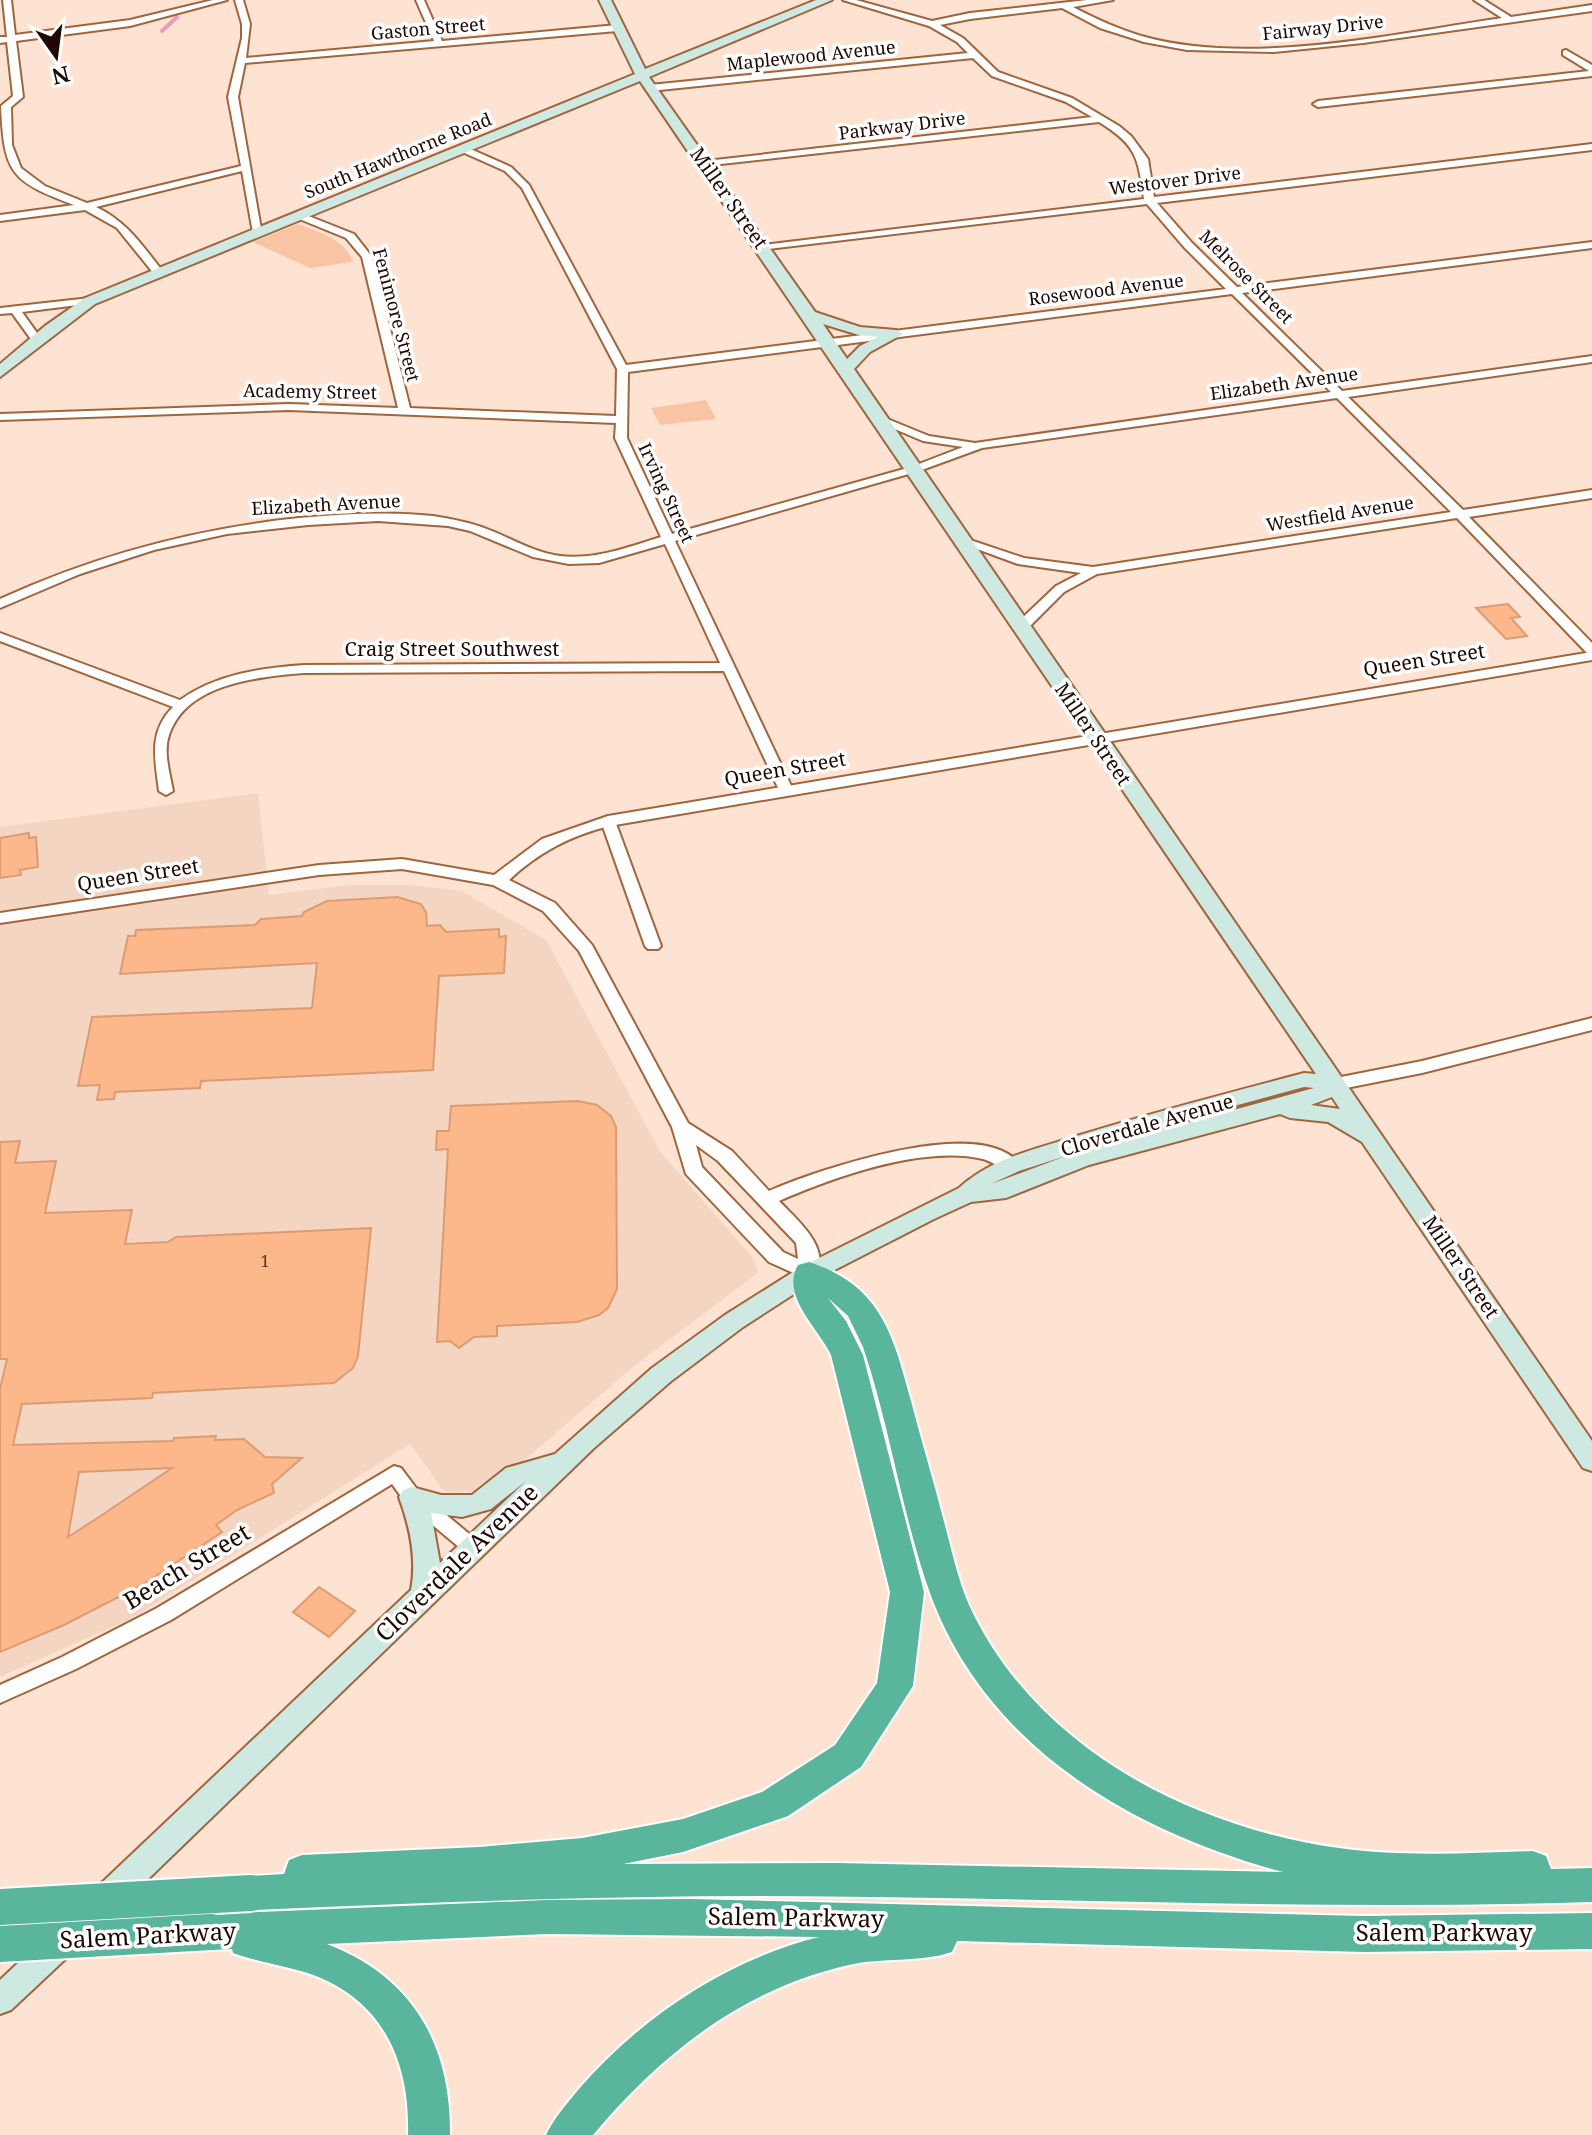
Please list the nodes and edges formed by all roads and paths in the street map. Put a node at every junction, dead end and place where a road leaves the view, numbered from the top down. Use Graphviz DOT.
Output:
graph roads {
  1 [pos="7,0"];
  2 [pos="223,0"];
  3 [pos="239,0"];
  4 [pos="420,0"];
  5 [pos="605,0"];
  6 [pos="826,0"];
  7 [pos="847,0"];
  8 [pos="1036,0"];
  9 [pos="1109,0"];
  10 [pos="1478,0"];
  11 [pos="1063,5"];
  12 [pos="1023,8"];
  13 [pos="1592,8"];
  14 [pos="1510,20"];
  15 [pos="932,24"];
  16 [pos="617,28"];
  17 [pos="12,39"];
  18 [pos="0,40"];
  19 [pos="439,44"];
  20 [pos="1566,53"];
  21 [pos="975,55"];
  22 [pos="241,61"];
  23 [pos="1592,71"];
  24 [pos="645,79"];
  25 [pos="612,88"];
  26 [pos="1318,104"];
  27 [pos="3,105"];
  28 [pos="1102,119"];
  29 [pos="1592,147"];
  30 [pos="463,149"];
  31 [pos="706,164"];
  32 [pos="244,168"];
  33 [pos="1149,200"];
  34 [pos="90,206"];
  35 [pos="301,216"];
  36 [pos="0,218"];
  37 [pos="258,233"];
  38 [pos="1592,245"];
  39 [pos="763,248"];
  40 [pos="159,273"];
  41 [pos="1234,292"];
  42 [pos="90,301"];
  43 [pos="15,309"];
  44 [pos="0,311"];
  45 [pos="808,315"];
  46 [pos="896,334"];
  47 [pos="37,340"];
  48 [pos="827,343"];
  49 [pos="1592,359"];
  50 [pos="623,369"];
  51 [pos="845,369"];
  52 [pos="0,372"];
  53 [pos="1339,395"];
  54 [pos="405,412"];
  55 [pos="0,417"];
  56 [pos="880,419"];
  57 [pos="619,420"];
  58 [pos="980,445"];
  59 [pos="915,469"];
  60 [pos="1592,494"];
  61 [pos="1460,514"];
  62 [pos="667,540"];
  63 [pos="964,542"];
  64 [pos="1093,571"];
  65 [pos="38,585"];
  66 [pos="0,589"];
  67 [pos="0,604"];
  68 [pos="1021,627"];
  69 [pos="0,637"];
  70 [pos="1592,650"];
  71 [pos="1592,656"];
  72 [pos="729,667"];
  73 [pos="182,706"];
  74 [pos="1096,738"];
  75 [pos="166,791"];
  76 [pos="787,792"];
  77 [pos="608,821"];
  78 [pos="498,881"];
  79 [pos="0,918"];
  80 [pos="653,946"];
  81 [pos="1592,1024"];
  82 [pos="1336,1084"];
  83 [pos="1269,1110"];
  84 [pos="681,1127"];
  85 [pos="1378,1145"];
  86 [pos="1011,1165"];
  87 [pos="967,1194"];
  88 [pos="765,1200"];
  89 [pos="809,1273"];
  90 [pos="1592,1461"];
  91 [pos="563,1462"];
  92 [pos="412,1497"];
  93 [pos="473,1548"];
  94 [pos="424,1595"];
  95 [pos="0,1694"];
  96 [pos="1592,1867"];
  97 [pos="1592,1885"];
  98 [pos="251,1893"];
  99 [pos="0,1907"];
  100 [pos="1125,1927"];
  101 [pos="1592,1931"];
  102 [pos="211,1932"];
  103 [pos="0,1944"];
  104 [pos="0,2000"];
  105 [pos="429,2135"];
  106 [pos="567,2135"];
  1 -- 17 [label="street"];
  2 -- 17 [label="street"];
  3 -- 22 [label="street"];
  4 -- 19 [label="street"];
  5 -- 16 [label="main road, Miller Street"];
  6 -- 24 [label="main road, South Hawthorne Road"];
  7 -- 15 [label="street"];
  8 -- 12 [label="street"];
  9 -- 11 [label="street"];
  10 -- 14 [label="street"];
  11 -- 12 [label="street"];
  11 -- 14 [label="street, Fairway Drive"];
  12 -- 15 [label="street"];
  13 -- 14 [label="street, Fairway Drive"];
  15 -- 21 [label="street"];
  16 -- 19 [label="street, Gaston Street"];
  16 -- 24 [label="main road, Miller Street"];
  17 -- 18 [label="street"];
  17 -- 27 [label="street"];
  19 -- 22 [label="street, Gaston Street"];
  20 -- 23 [label="street"];
  21 -- 24 [label="street, Maplewood Avenue"];
  21 -- 28 [label="street"];
  22 -- 32 [label="street"];
  23 -- 26 [label="street"];
  24 -- 25 [label="main road"];
  24 -- 25 [label="main road, South Hawthorne Road"];
  24 -- 31 [label="main road, Miller Street"];
  25 -- 30 [label="main road, South Hawthorne Road"];
  27 -- 34 [label="street"];
  28 -- 31 [label="street, Parkway Drive"];
  28 -- 33 [label="street"];
  29 -- 33 [label="street, Westover Drive"];
  30 -- 35 [label="main road, South Hawthorne Road"];
  30 -- 50 [label="street"];
  31 -- 39 [label="main road, Miller Street"];
  32 -- 34 [label="street"];
  32 -- 37 [label="street"];
  33 -- 39 [label="street, Westover Drive"];
  33 -- 41 [label="street, Melrose Street"];
  34 -- 36 [label="street"];
  34 -- 40 [label="street"];
  35 -- 37 [label="main road, South Hawthorne Road"];
  35 -- 54 [label="street, Fenimore Street"];
  37 -- 40 [label="main road, South Hawthorne Road"];
  38 -- 41 [label="street, Rosewood Avenue"];
  39 -- 45 [label="main road, Miller Street"];
  40 -- 42 [label="main road, South Hawthorne Road"];
  41 -- 46 [label="street, Rosewood Avenue"];
  41 -- 53 [label="street, Melrose Street"];
  42 -- 43 [label="street"];
  42 -- 47 [label="main road, South Hawthorne Road"];
  43 -- 44 [label="street"];
  43 -- 47 [label="street"];
  45 -- 46 [label="main road"];
  45 -- 48 [label="main road, Miller Street"];
  46 -- 48 [label="street, Rosewood Avenue"];
  46 -- 51 [label="main road"];
  47 -- 52 [label="main road, South Hawthorne Road"];
  48 -- 50 [label="street, Rosewood Avenue"];
  48 -- 51 [label="main road, Miller Street"];
  49 -- 53 [label="street, Elizabeth Avenue"];
  50 -- 57 [label="street, Irving Street"];
  51 -- 56 [label="main road, Miller Street"];
  53 -- 58 [label="street, Elizabeth Avenue"];
  53 -- 61 [label="street, Melrose Street"];
  54 -- 55 [label="street, Academy Street"];
  54 -- 57 [label="street, Academy Street"];
  56 -- 58 [label="street, Elizabeth Avenue"];
  56 -- 59 [label="main road, Miller Street"];
  57 -- 62 [label="street, Irving Street"];
  58 -- 59 [label="street, Elizabeth Avenue"];
  59 -- 62 [label="street, Elizabeth Avenue"];
  59 -- 63 [label="main road, Miller Street"];
  60 -- 61 [label="street, Westfield Avenue"];
  61 -- 64 [label="street, Westfield Avenue"];
  61 -- 70 [label="street, Melrose Street"];
  62 -- 65 [label="street, Elizabeth Avenue"];
  62 -- 72 [label="street, Irving Street"];
  63 -- 64 [label="street, Westfield Avenue"];
  63 -- 68 [label="main road, Miller Street"];
  64 -- 68 [label="street, Westfield Avenue"];
  65 -- 66 [label="street"];
  65 -- 67 [label="street, Elizabeth Avenue"];
  68 -- 74 [label="main road, Miller Street"];
  69 -- 73 [label="street"];
  71 -- 74 [label="street, Queen Street"];
  72 -- 73 [label="street, Craig Street Southwest"];
  72 -- 76 [label="street, Irving Street"];
  73 -- 75 [label="street"];
  74 -- 76 [label="street, Queen Street"];
  74 -- 82 [label="main road, Miller Street"];
  76 -- 77 [label="street, Queen Street"];
  77 -- 78 [label="street, Queen Street"];
  77 -- 80 [label="street"];
  78 -- 79 [label="street, Queen Street"];
  78 -- 84 [label="street"];
  81 -- 82 [label="street, Cloverdale Avenue"];
  82 -- 83 [label="main road, Cloverdale Avenue"];
  82 -- 85 [label="main road, Miller Street"];
  82 -- 86 [label="main road, Cloverdale Avenue"];
  83 -- 85 [label="main road"];
  83 -- 87 [label="main road, Cloverdale Avenue"];
  84 -- 88 [label="street"];
  84 -- 89 [label="street"];
  85 -- 90 [label="main road, Miller Street"];
  86 -- 87 [label="main road, Cloverdale Avenue"];
  86 -- 88 [label="street"];
  87 -- 89 [label="main road, Cloverdale Avenue"];
  88 -- 89 [label="street"];
  89 -- 91 [label="main road, Cloverdale Avenue"];
  89 -- 96 [label="highway"];
  89 -- 98 [label="highway"];
  91 -- 92 [label="main road"];
  91 -- 93 [label="main road, Cloverdale Avenue"];
  92 -- 93 [label="street"];
  92 -- 94 [label="main road"];
  92 -- 95 [label="street, Beach Street"];
  93 -- 94 [label="main road, Cloverdale Avenue"];
  94 -- 104 [label="main road, Cloverdale Avenue"];
  97 -- 98 [label="highway, Salem Parkway"];
  98 -- 99 [label="highway, Salem Parkway, bridge"];
  100 -- 101 [label="highway, Salem Parkway"];
  100 -- 102 [label="highway, Salem Parkway"];
  100 -- 106 [label="highway"];
  102 -- 103 [label="highway, Salem Parkway, bridge"];
  102 -- 105 [label="highway"];
}
